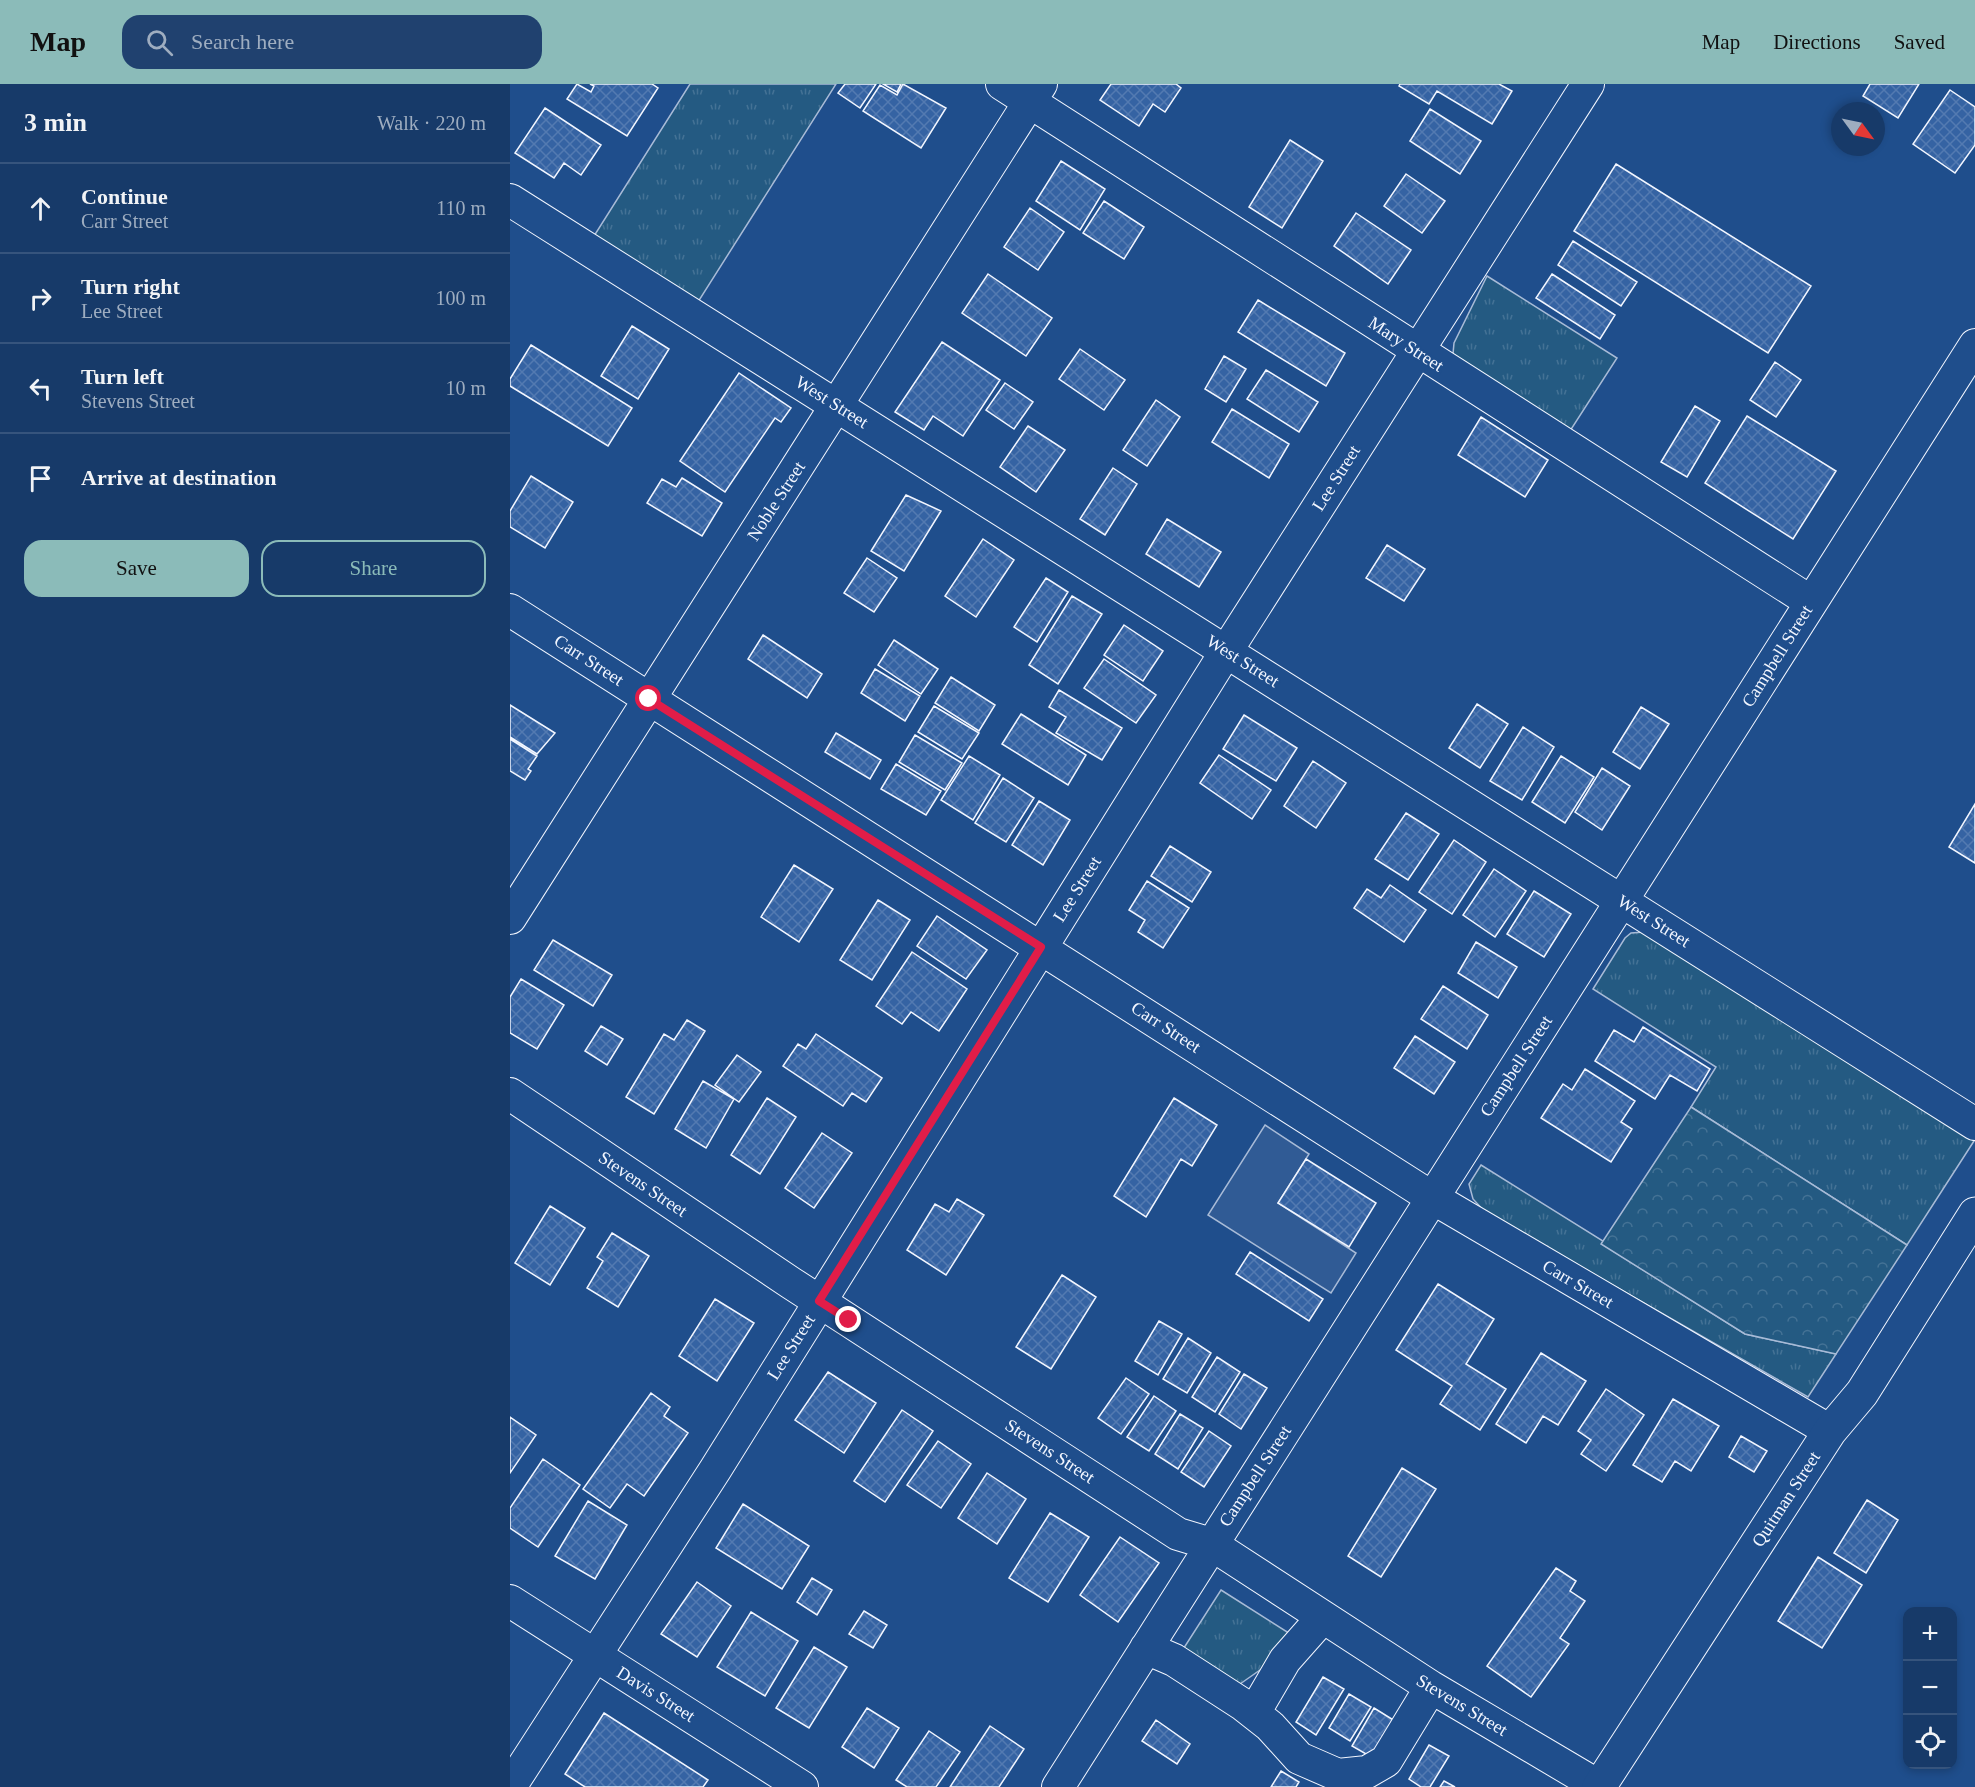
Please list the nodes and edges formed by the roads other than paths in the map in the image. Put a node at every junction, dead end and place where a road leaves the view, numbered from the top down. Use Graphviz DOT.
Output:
graph roads {
  1 [pos="1002,84"];
  2 [pos="1588,84"];
  3 [pos="1036,93"];
  4 [pos="510,200"];
  5 [pos="1975,345"];
  6 [pos="1418,351"];
  7 [pos="837,405"];
  8 [pos="1811,603"];
  9 [pos="510,610"];
  10 [pos="1227,650"];
  11 [pos="649,699"];
  12 [pos="1621,901"];
  13 [pos="510,918"];
  14 [pos="1041,947"];
  15 [pos="510,1094"];
  16 [pos="1975,1124"];
  17 [pos="1431,1197"];
  18 [pos="1975,1214"];
  19 [pos="819,1301"];
  20 [pos="1830,1431"];
  21 [pos="1211,1544"];
  22 [pos="510,1601"];
  23 [pos="1323,1617"];
  24 [pos="1146,1648"];
  25 [pos="593,1655"];
  26 [pos="1431,1687"];
  27 [pos="1254,1713"];
  28 [pos="510,1787"];
  29 [pos="802,1787"];
  30 [pos="1058,1787"];
  31 [pos="1599,1787"];
  1 -- 3 [label="street, Mary Street"];
  2 -- 6 [label="street, Lee Street"];
  3 -- 6 [label="street, Mary Street"];
  3 -- 7 [label="street, Noble Street"];
  4 -- 7 [label="street, West Street"];
  5 -- 8 [label="street, Campbell Street"];
  6 -- 8 [label="street, Mary Street"];
  6 -- 10 [label="street, Lee Street"];
  7 -- 10 [label="street, West Street"];
  7 -- 11 [label="street, Noble Street"];
  8 -- 12 [label="street, Campbell Street"];
  9 -- 11 [label="street, Carr Street"];
  10 -- 12 [label="street, West Street"];
  10 -- 14 [label="street, Lee Street"];
  11 -- 13 [label="street, Noble Street"];
  11 -- 14 [label="street, Carr Street"];
  12 -- 16 [label="street, West Street"];
  12 -- 17 [label="street, Campbell Street"];
  14 -- 17 [label="street, Carr Street"];
  14 -- 19 [label="street, Lee Street"];
  15 -- 19 [label="street, Stevens Street"];
  17 -- 20 [label="street, Carr Street"];
  17 -- 21 [label="street, Campbell Street"];
  18 -- 20 [label="main road, Quitman Street"];
  19 -- 21 [label="street, Stevens Street"];
  19 -- 25 [label="street, Lee Street"];
  20 -- 31 [label="main road, Quitman Street"];
  21 -- 23 [label="street, Stevens Street"];
  21 -- 24 [label="street, Campbell Street"];
  22 -- 25 [label="street, Davis Street"];
  23 -- 26 [label="street, Stevens Street"];
  23 -- 27 [label="street"];
  24 -- 27 [label="street"];
  24 -- 30 [label="street, Campbell Street"];
  25 -- 28 [label="street, Lee Street"];
  25 -- 29 [label="street, Davis Street"];
  26 -- 27 [label="street"];
  26 -- 31 [label="street, Stevens Street"];
}
